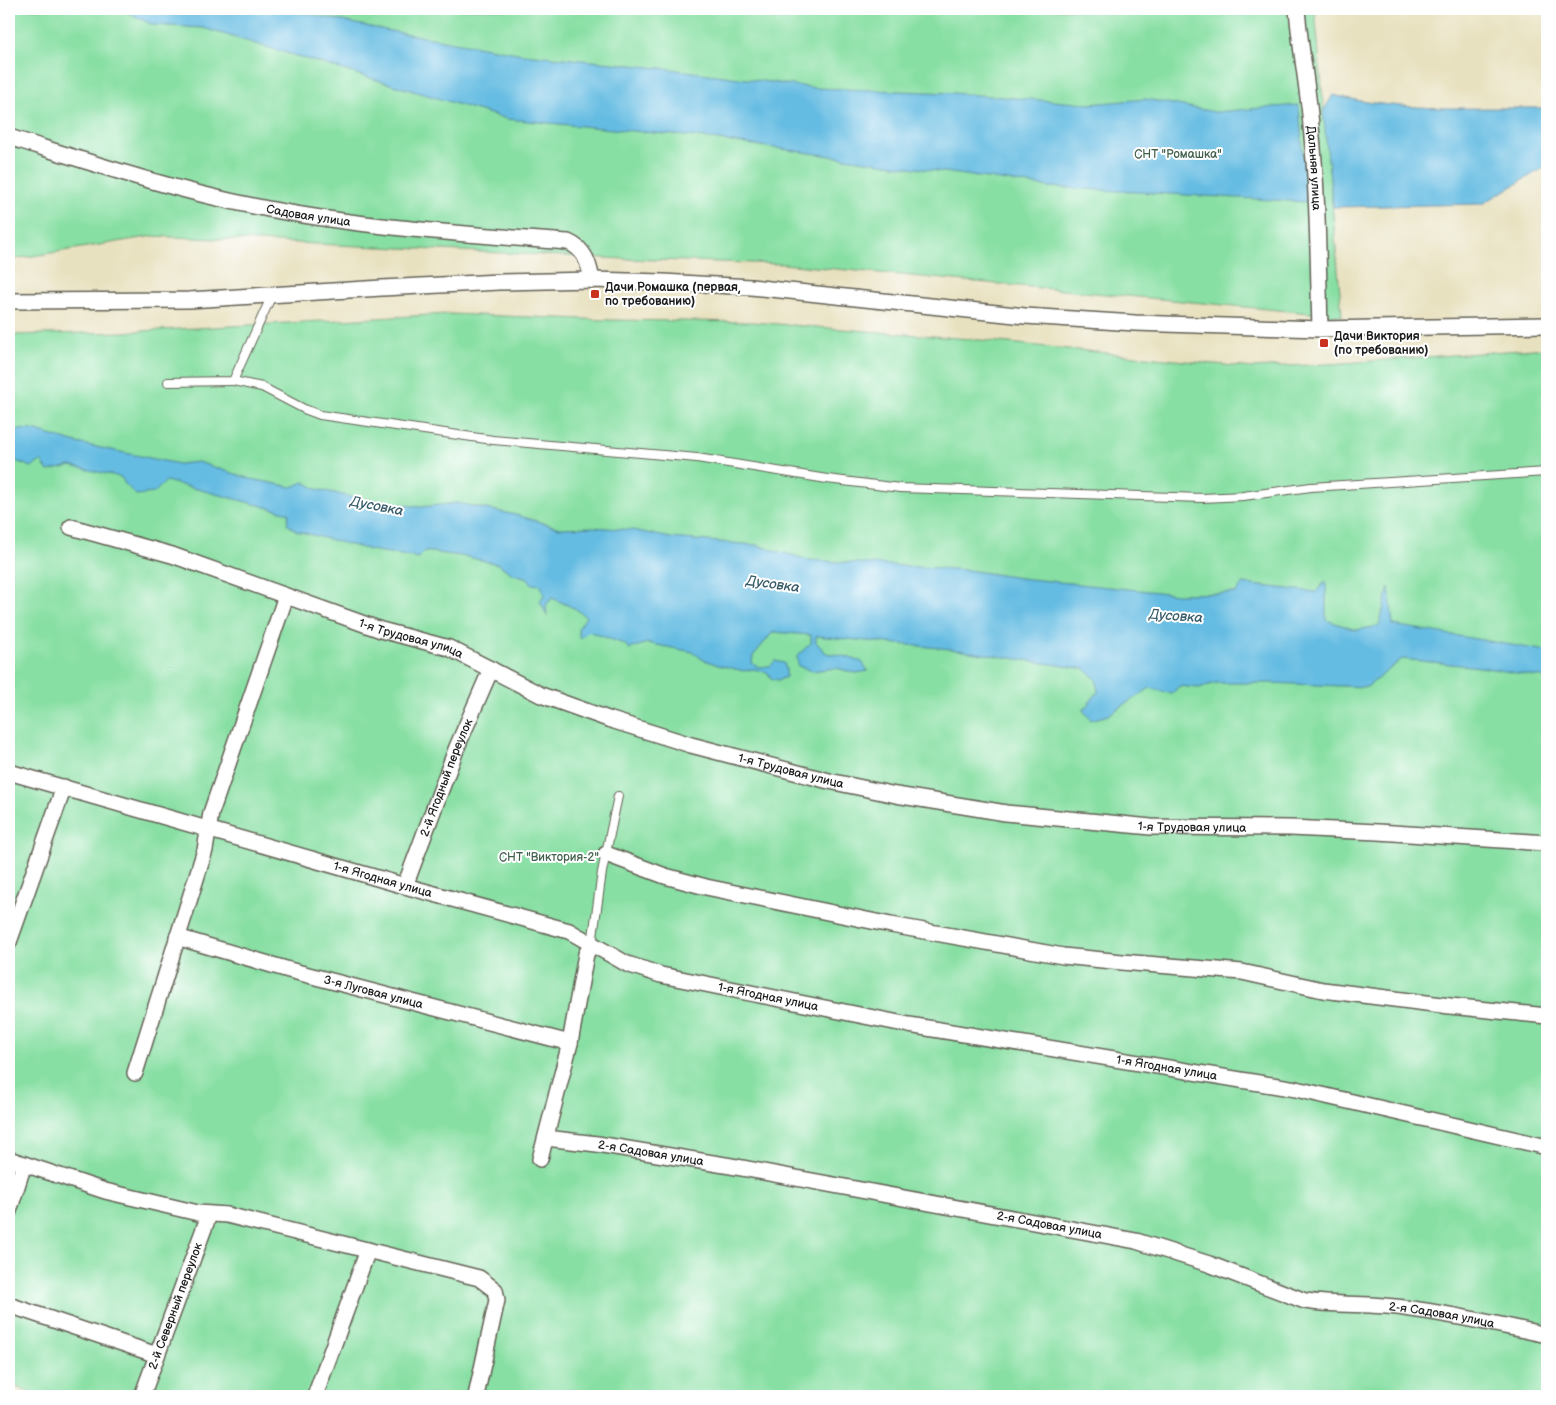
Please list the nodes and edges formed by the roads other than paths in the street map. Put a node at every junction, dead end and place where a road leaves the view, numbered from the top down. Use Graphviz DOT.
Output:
graph roads {
  1 [pos="1297,9"];
  2 [pos="9,137"];
  3 [pos="592,280"];
  4 [pos="272,294"];
  5 [pos="9,301"];
  6 [pos="1547,325"];
  7 [pos="1320,329"];
  8 [pos="233,381"];
  9 [pos="168,382"];
  10 [pos="1547,472"];
  11 [pos="71,527"];
  12 [pos="286,596"];
  13 [pos="491,669"];
  14 [pos="9,772"];
  15 [pos="64,787"];
  16 [pos="618,796"];
  17 [pos="208,830"];
  18 [pos="1547,843"];
  19 [pos="606,854"];
  20 [pos="405,886"];
  21 [pos="177,937"];
  22 [pos="9,942"];
  23 [pos="592,944"];
  24 [pos="1547,1016"];
  25 [pos="570,1043"];
  26 [pos="135,1073"];
  27 [pos="546,1138"];
  28 [pos="1547,1147"];
  29 [pos="9,1159"];
  30 [pos="540,1159"];
  31 [pos="24,1164"];
  32 [pos="9,1211"];
  33 [pos="209,1215"];
  34 [pos="368,1250"];
  35 [pos="9,1306"];
  36 [pos="1547,1335"];
  37 [pos="157,1355"];
  38 [pos="142,1396"];
  39 [pos="315,1396"];
  40 [pos="476,1396"];
  1 -- 7 [label="street, Дальняя улица"];
  2 -- 3 [label="street, Садовая улица"];
  3 -- 4 [label="street"];
  3 -- 7 [label="street"];
  4 -- 5 [label="street"];
  4 -- 8 [label="lane"];
  6 -- 7 [label="street"];
  8 -- 9 [label="lane"];
  8 -- 10 [label="lane"];
  11 -- 12 [label="street, 1-я Трудовая улица"];
  12 -- 13 [label="street, 1-я Трудовая улица"];
  12 -- 17 [label="street"];
  13 -- 18 [label="street, 1-я Трудовая улица"];
  13 -- 20 [label="street, 2-й Ягодный переулок"];
  14 -- 15 [label="street, 1-я Ягодная улица"];
  15 -- 17 [label="street, 1-я Ягодная улица"];
  15 -- 22 [label="street"];
  16 -- 19 [label="lane"];
  17 -- 20 [label="street, 1-я Ягодная улица"];
  17 -- 21 [label="street"];
  19 -- 23 [label="lane"];
  19 -- 24 [label="street"];
  20 -- 23 [label="street, 1-я Ягодная улица"];
  21 -- 25 [label="street, 3-я Луговая улица"];
  21 -- 26 [label="street"];
  23 -- 25 [label="street"];
  23 -- 28 [label="street, 1-я Ягодная улица"];
  25 -- 27 [label="street"];
  27 -- 30 [label="street"];
  27 -- 36 [label="street, 2-я Садовая улица"];
  29 -- 31 [label="street"];
  31 -- 32 [label="street"];
  31 -- 33 [label="street"];
  33 -- 34 [label="street"];
  33 -- 37 [label="street, 2-й Северный переулок"];
  34 -- 39 [label="street"];
  34 -- 40 [label="street"];
  35 -- 37 [label="street"];
  37 -- 38 [label="street, 2-й Северный переулок"];
}
